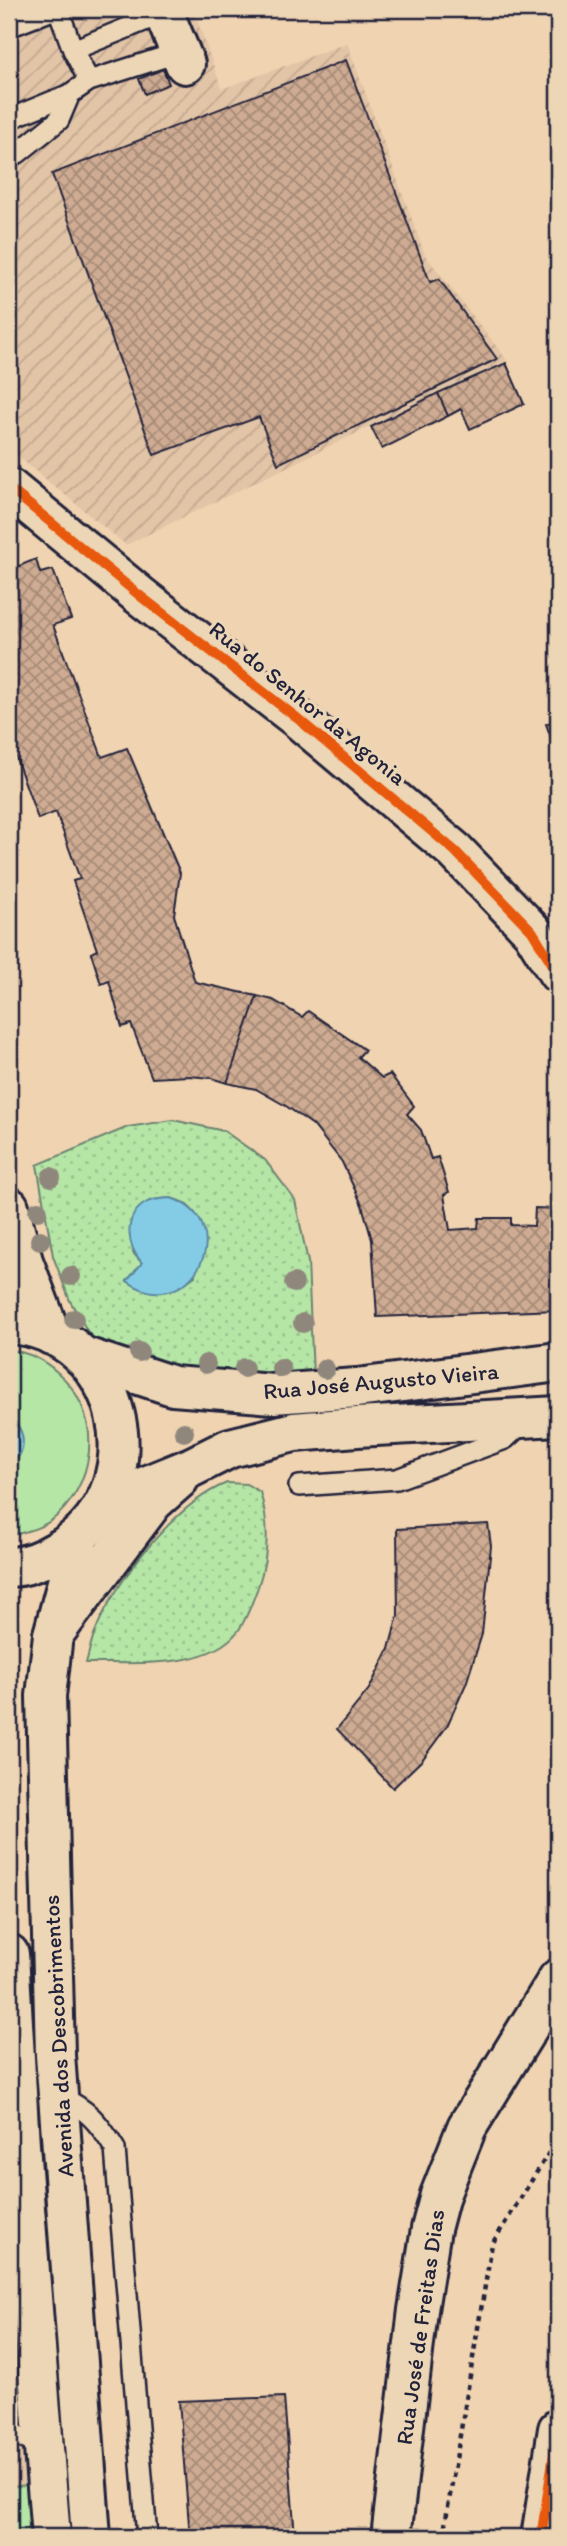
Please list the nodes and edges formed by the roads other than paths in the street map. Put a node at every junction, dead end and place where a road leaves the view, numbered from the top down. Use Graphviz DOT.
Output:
graph roads {
  1 [pos="56,9"];
  2 [pos="163,11"];
  3 [pos="9,27"];
  4 [pos="73,50"];
  5 [pos="182,58"];
  6 [pos="89,81"];
  7 [pos="71,94"];
  8 [pos="9,119"];
  9 [pos="9,156"];
  10 [pos="9,488"];
  11 [pos="558,973"];
  12 [pos="9,1208"];
  13 [pos="9,1324"];
  14 [pos="51,1335"];
  15 [pos="82,1356"];
  16 [pos="558,1362"];
  17 [pos="544,1417"];
  18 [pos="192,1467"];
  19 [pos="299,1486"];
  20 [pos="106,1502"];
  21 [pos="79,1537"];
  22 [pos="9,1567"];
  23 [pos="53,1635"];
  24 [pos="9,1954"];
  25 [pos="558,1979"];
  26 [pos="58,2095"];
  27 [pos="13,2107"];
  28 [pos="16,2194"];
  29 [pos="558,2429"];
  30 [pos="9,2432"];
  31 [pos="44,2447"];
  32 [pos="51,2537"];
  33 [pos="91,2537"];
  34 [pos="147,2537"];
  35 [pos="391,2537"];
  36 [pos="541,2537"];
  1 -- 3 [label="lane"];
  1 -- 4 [label="lane"];
  2 -- 4 [label="lane"];
  2 -- 5 [label="main road"];
  4 -- 6 [label="lane"];
  5 -- 6 [label="lane"];
  6 -- 7 [label="lane"];
  7 -- 8 [label="lane"];
  7 -- 9 [label="lane"];
  10 -- 11 [label="main road, Rua do Senhor da Agonia"];
  12 -- 14 [label="main road"];
  13 -- 14 [label="main road"];
  14 -- 15 [label="main road"];
  15 -- 16 [label="main road, Rua José Augusto Vieira"];
  15 -- 20 [label="main road"];
  17 -- 18 [label="main road, Rua José Augusto Vieira"];
  17 -- 19 [label="lane"];
  18 -- 20 [label="main road, Rua José Augusto Vieira"];
  18 -- 23 [label="main road"];
  20 -- 21 [label="main road"];
  21 -- 22 [label="main road"];
  21 -- 23 [label="main road, Avenida dos Descobrimentos"];
  23 -- 26 [label="main road, Avenida dos Descobrimentos"];
  24 -- 27 [label="main road, Avenida dos Descobrimentos"];
  25 -- 35 [label="main road, Rua José de Freitas Dias"];
  26 -- 33 [label="main road, Avenida dos Descobrimentos"];
  26 -- 34 [label="lane"];
  27 -- 28 [label="main road, Avenida dos Descobrimentos"];
  28 -- 31 [label="main road, Avenida dos Descobrimentos"];
  29 -- 36 [label="main road"];
  30 -- 31 [label="lane"];
  31 -- 32 [label="main road, Avenida dos Descobrimentos"];
}
